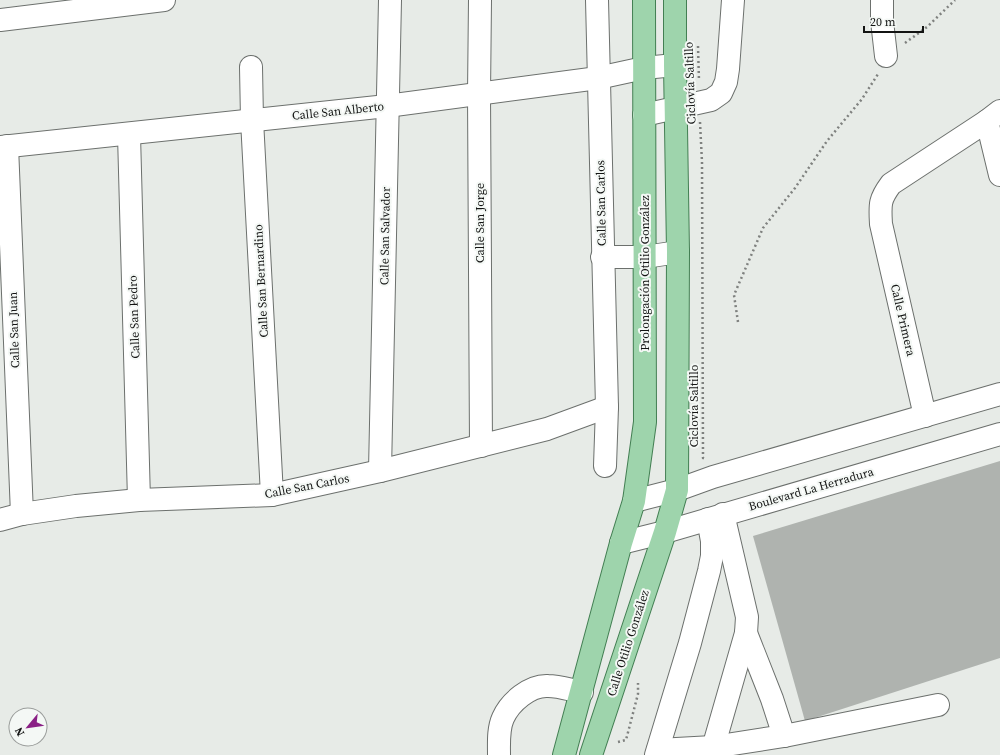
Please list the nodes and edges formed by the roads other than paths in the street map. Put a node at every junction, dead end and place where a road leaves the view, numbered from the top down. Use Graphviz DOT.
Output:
graph roads {
  1 [pos="164,0"];
  2 [pos="390,0"];
  3 [pos="480,0"];
  4 [pos="597,0"];
  5 [pos="644,0"];
  6 [pos="675,0"];
  7 [pos="733,0"];
  8 [pos="882,0"];
  9 [pos="140,1"];
  10 [pos="0,20"];
  11 [pos="886,56"];
  12 [pos="674,64"];
  13 [pos="251,67"];
  14 [pos="644,68"];
  15 [pos="598,78"];
  16 [pos="480,94"];
  17 [pos="387,106"];
  18 [pos="675,108"];
  19 [pos="644,115"];
  20 [pos="994,116"];
  21 [pos="252,120"];
  22 [pos="128,134"];
  23 [pos="4,147"];
  24 [pos="1000,175"];
  25 [pos="678,252"];
  26 [pos="602,257"];
  27 [pos="645,257"];
  28 [pos="1000,394"];
  29 [pos="607,407"];
  30 [pos="925,416"];
  31 [pos="1000,434"];
  32 [pos="481,446"];
  33 [pos="605,466"];
  34 [pos="380,471"];
  35 [pos="677,490"];
  36 [pos="272,495"];
  37 [pos="139,500"];
  38 [pos="634,501"];
  39 [pos="22,514"];
  40 [pos="715,517"];
  41 [pos="0,520"];
  42 [pos="665,532"];
  43 [pos="621,542"];
  44 [pos="746,633"];
  45 [pos="582,692"];
  46 [pos="938,705"];
  47 [pos="784,736"];
  48 [pos="712,751"];
  49 [pos="657,752"];
  50 [pos="499,755"];
  51 [pos="564,755"];
  52 [pos="591,755"];
  1 -- 9 [label="street"];
  2 -- 17 [label="street, Calle San Salvador"];
  3 -- 16 [label="street, Calle San Jorge"];
  4 -- 15 [label="street, Calle San Carlos"];
  5 -- 14 [label="main road, Prolongación Otilio González"];
  6 -- 12 [label="main road"];
  7 -- 18 [label="street"];
  8 -- 11 [label="street"];
  9 -- 10 [label="street"];
  12 -- 14 [label="street, Calle San Alberto"];
  12 -- 18 [label="main road"];
  13 -- 21 [label="street, Calle San Bernardino"];
  14 -- 15 [label="street, Calle San Alberto"];
  14 -- 19 [label="main road, Prolongación Otilio González"];
  15 -- 16 [label="street, Calle San Alberto"];
  15 -- 26 [label="street, Calle San Carlos"];
  16 -- 17 [label="street, Calle San Alberto"];
  16 -- 32 [label="street, Calle San Jorge"];
  17 -- 21 [label="street, Calle San Alberto"];
  17 -- 34 [label="street, Calle San Salvador"];
  18 -- 19 [label="street"];
  18 -- 25 [label="main road"];
  19 -- 27 [label="main road, Prolongación Otilio González"];
  20 -- 24 [label="street"];
  20 -- 30 [label="street, Calle Primera"];
  21 -- 22 [label="street, Calle San Alberto"];
  21 -- 36 [label="street, Calle San Bernardino"];
  22 -- 23 [label="street, Calle San Alberto"];
  22 -- 37 [label="street, Calle San Pedro"];
  23 -- 39 [label="street, Calle San Juan"];
  25 -- 27 [label="street"];
  25 -- 35 [label="main road"];
  26 -- 27 [label="street"];
  26 -- 29 [label="street, Calle San Carlos"];
  27 -- 38 [label="main road, Prolongación Otilio González"];
  28 -- 30 [label="street"];
  29 -- 32 [label="street, Calle San Carlos"];
  29 -- 33 [label="street, Calle San Carlos"];
  30 -- 35 [label="street"];
  31 -- 40 [label="street, Boulevard La Herradura"];
  32 -- 34 [label="street, Calle San Carlos"];
  34 -- 36 [label="street, Calle San Carlos"];
  35 -- 38 [label="street"];
  35 -- 42 [label="main road"];
  36 -- 37 [label="street, Calle San Carlos"];
  37 -- 39 [label="street, Calle San Carlos"];
  38 -- 43 [label="main road, Prolongación Otilio González"];
  39 -- 41 [label="street, Calle San Carlos"];
  40 -- 42 [label="street, Boulevard La Herradura"];
  40 -- 44 [label="street"];
  40 -- 49 [label="street"];
  42 -- 43 [label="street, Boulevard La Herradura"];
  42 -- 52 [label="main road, Calle Otilio González"];
  43 -- 45 [label="main road"];
  44 -- 47 [label="street"];
  44 -- 48 [label="street"];
  45 -- 50 [label="street"];
  45 -- 51 [label="main road"];
  46 -- 47 [label="street"];
  47 -- 48 [label="street"];
  48 -- 49 [label="street"];
}
